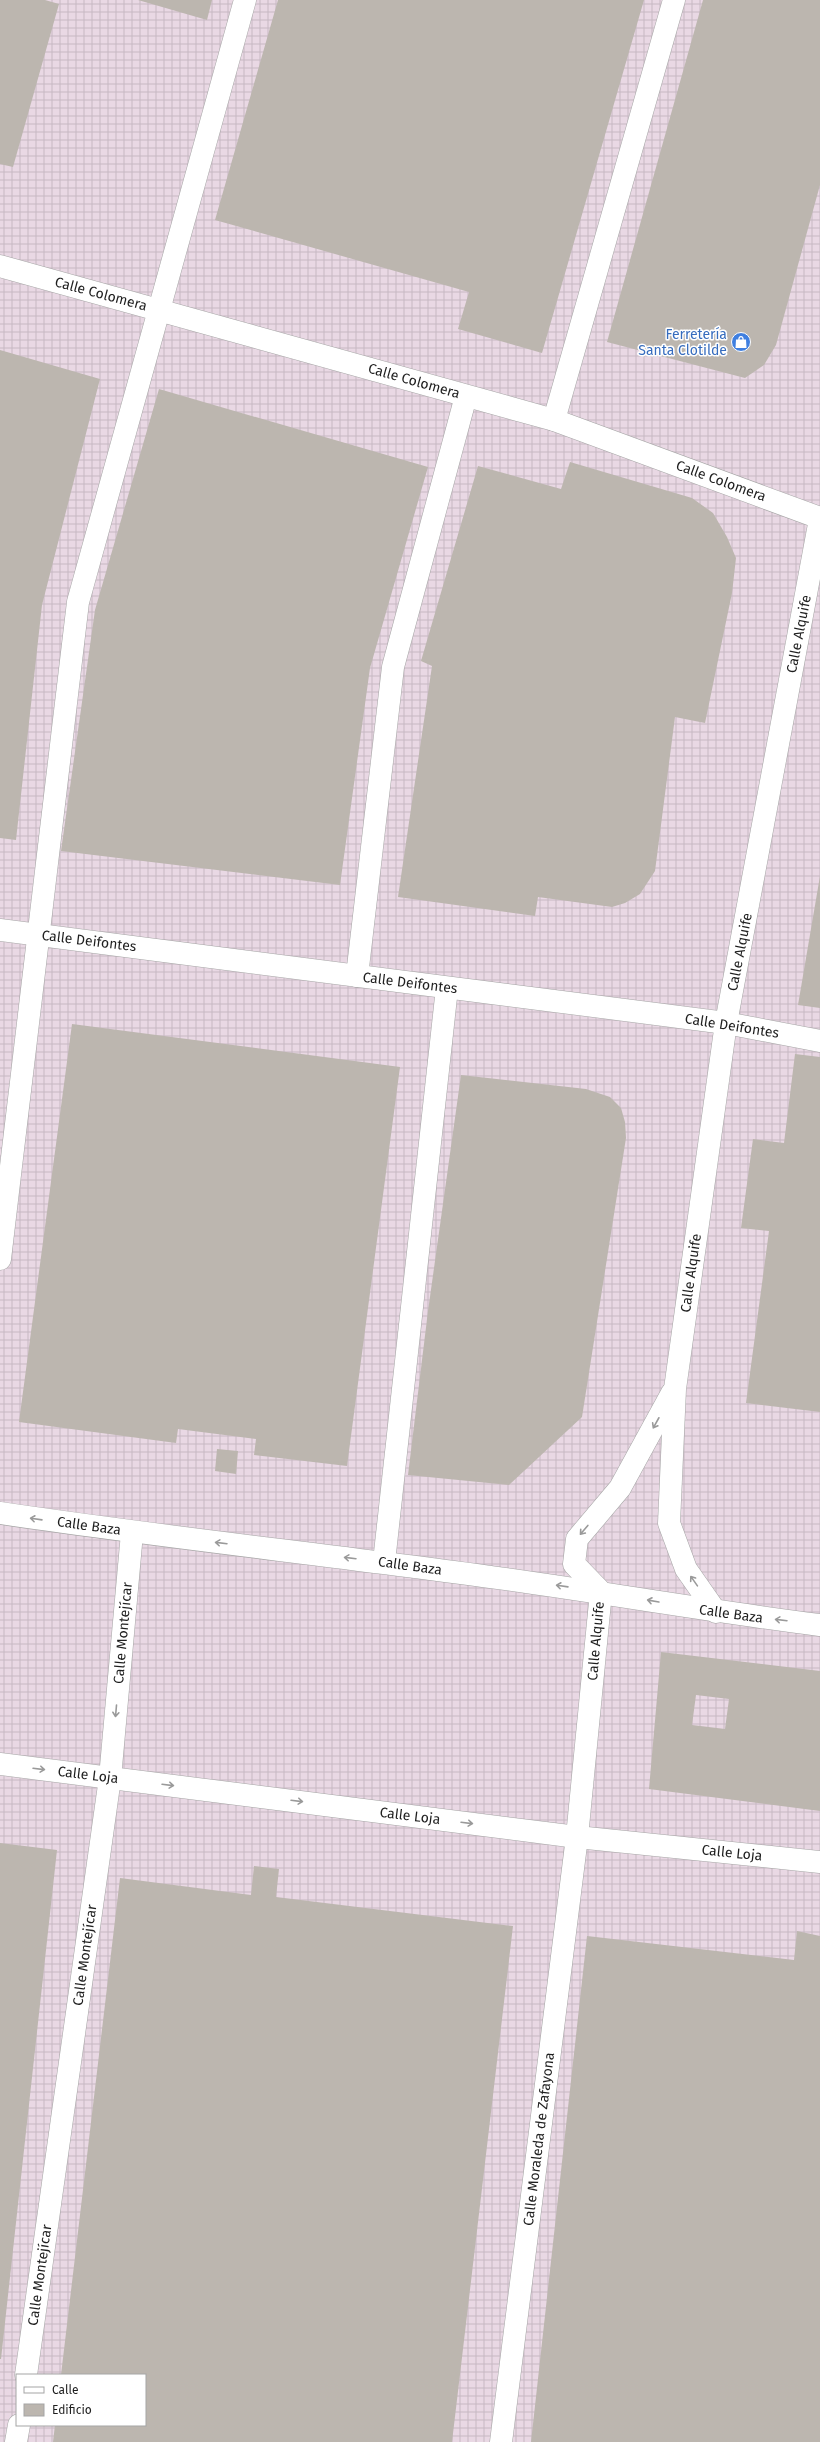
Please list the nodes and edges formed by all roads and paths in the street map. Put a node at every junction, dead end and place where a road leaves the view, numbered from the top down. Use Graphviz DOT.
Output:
graph roads {
  1 [pos="245,0"];
  2 [pos="674,0"];
  3 [pos="0,266"];
  4 [pos="158,310"];
  5 [pos="466,396"];
  6 [pos="554,420"];
  7 [pos="820,518"];
  8 [pos="0,930"];
  9 [pos="39,935"];
  10 [pos="357,976"];
  11 [pos="447,988"];
  12 [pos="726,1023"];
  13 [pos="820,1041"];
  14 [pos="0,1259"];
  15 [pos="675,1389"];
  16 [pos="0,1514"];
  17 [pos="132,1532"];
  18 [pos="384,1562"];
  19 [pos="601,1592"];
  20 [pos="716,1612"];
  21 [pos="820,1625"];
  22 [pos="0,1764"];
  23 [pos="110,1778"];
  24 [pos="577,1837"];
  25 [pos="820,1862"];
  26 [pos="26,2374"];
  27 [pos="19,2426"];
  28 [pos="16,2442"];
  29 [pos="501,2442"];
  1 -- 4 [label="street"];
  2 -- 6 [label="street"];
  3 -- 4 [label="street, Calle Colomera"];
  4 -- 5 [label="street, Calle Colomera"];
  4 -- 9 [label="street"];
  5 -- 6 [label="street, Calle Colomera"];
  5 -- 10 [label="street"];
  6 -- 7 [label="street, Calle Colomera"];
  7 -- 12 [label="street, Calle Alquife"];
  8 -- 9 [label="street, Calle Deifontes"];
  9 -- 10 [label="street, Calle Deifontes"];
  9 -- 14 [label="street"];
  10 -- 11 [label="street, Calle Deifontes"];
  11 -- 12 [label="street, Calle Deifontes"];
  11 -- 18 [label="street"];
  12 -- 13 [label="street, Calle Deifontes"];
  12 -- 15 [label="street, Calle Alquife"];
  15 -- 19 [label="street, Calle Alquife, one-way"];
  20 -- 15 [label="street, Calle Alquife, one-way"];
  17 -- 16 [label="street, Calle Baza, one-way"];
  18 -- 17 [label="street, Calle Baza, one-way"];
  17 -- 23 [label="street, Calle Montejícar, one-way"];
  19 -- 18 [label="street, Calle Baza, one-way"];
  20 -- 19 [label="street, Calle Baza, one-way"];
  19 -- 24 [label="street, Calle Alquife"];
  21 -- 20 [label="street, Calle Baza, one-way"];
  22 -- 23 [label="street, Calle Loja, one-way"];
  23 -- 24 [label="street, Calle Loja, one-way"];
  23 -- 26 [label="street, Calle Montejícar"];
  24 -- 25 [label="street, Calle Loja"];
  24 -- 29 [label="street, Calle Moraleda de Zafayona"];
  27 -- 28 [label="street"];
}
